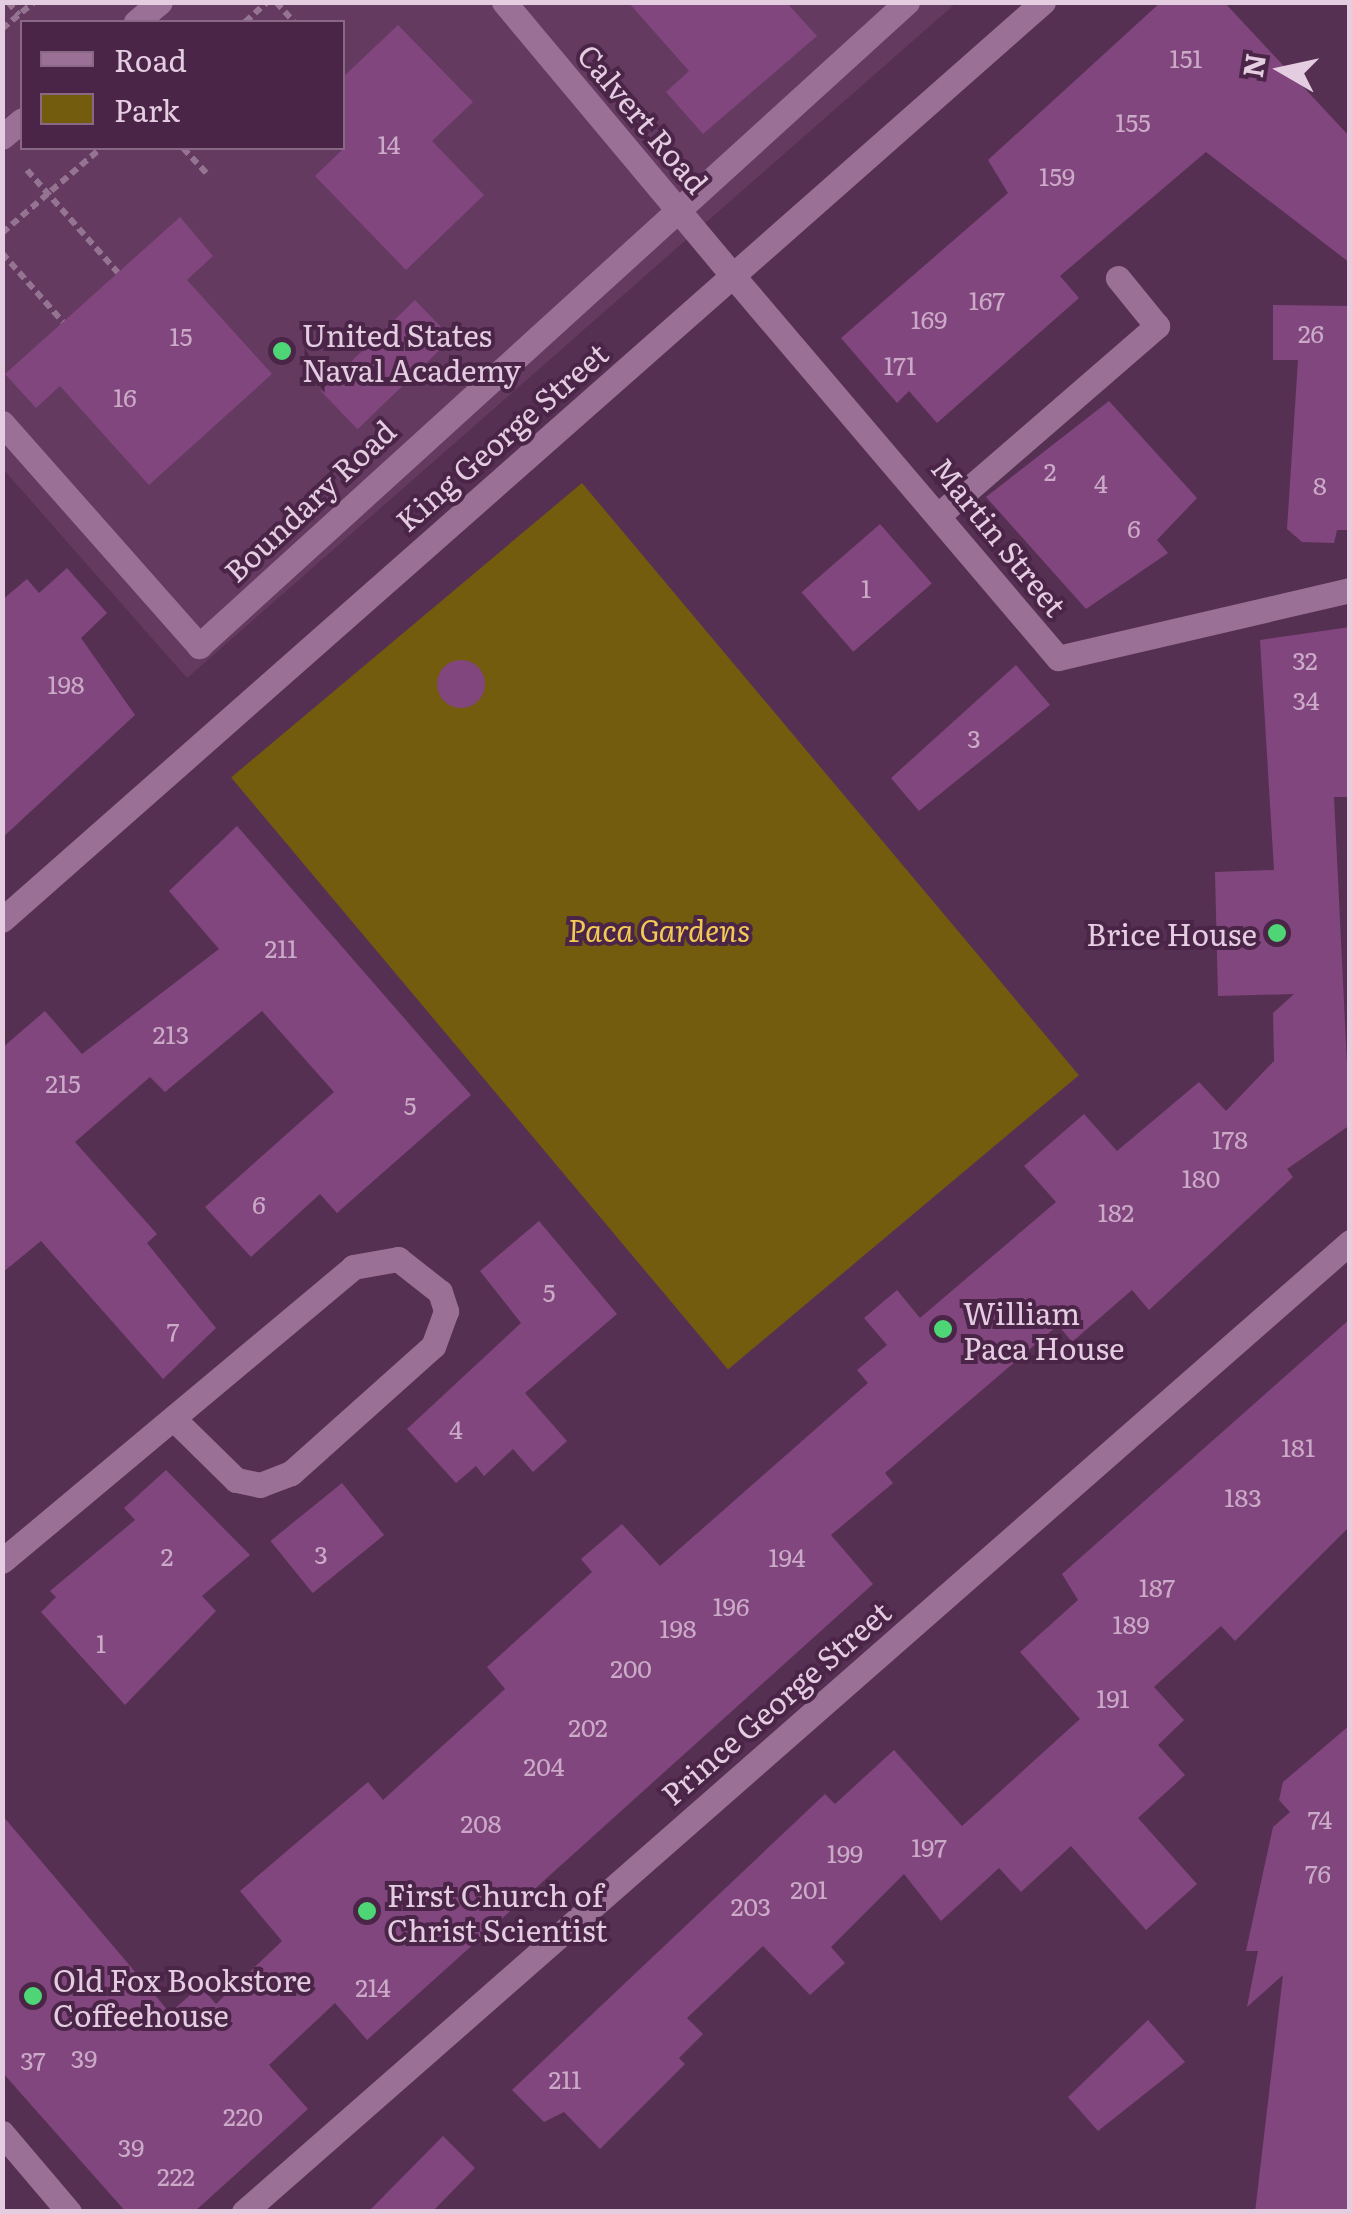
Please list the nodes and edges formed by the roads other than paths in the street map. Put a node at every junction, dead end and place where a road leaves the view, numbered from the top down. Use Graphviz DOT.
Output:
graph roads {
  1 [pos="160,2"];
  2 [pos="504,2"];
  3 [pos="907,2"];
  4 [pos="1044,2"];
  5 [pos="138,20"];
  6 [pos="20,124"];
  7 [pos="8,146"];
  8 [pos="676,206"];
  9 [pos="733,276"];
  10 [pos="1118,278"];
  11 [pos="2,423"];
  12 [pos="941,513"];
  13 [pos="1350,590"];
  14 [pos="2,920"];
  15 [pos="1350,1242"];
  16 [pos="173,1418"];
  17 [pos="2,1561"];
  18 [pos="2,2134"];
  19 [pos="69,2212"];
  20 [pos="244,2212"];
  1 -- 5 [label="street"];
  2 -- 8 [label="street, Calvert Road"];
  3 -- 8 [label="street, Boundary Road"];
  4 -- 9 [label="street, King George Street"];
  6 -- 7 [label="street"];
  8 -- 9 [label="street, Calvert Road"];
  8 -- 11 [label="street, Boundary Road"];
  9 -- 12 [label="street, Martin Street"];
  9 -- 14 [label="street, King George Street"];
  10 -- 12 [label="street"];
  12 -- 13 [label="street, Martin Street"];
  15 -- 20 [label="street, Prince George Street"];
  16 -- 16 [label="street"];
  16 -- 17 [label="street"];
  18 -- 19 [label="street"];
}
